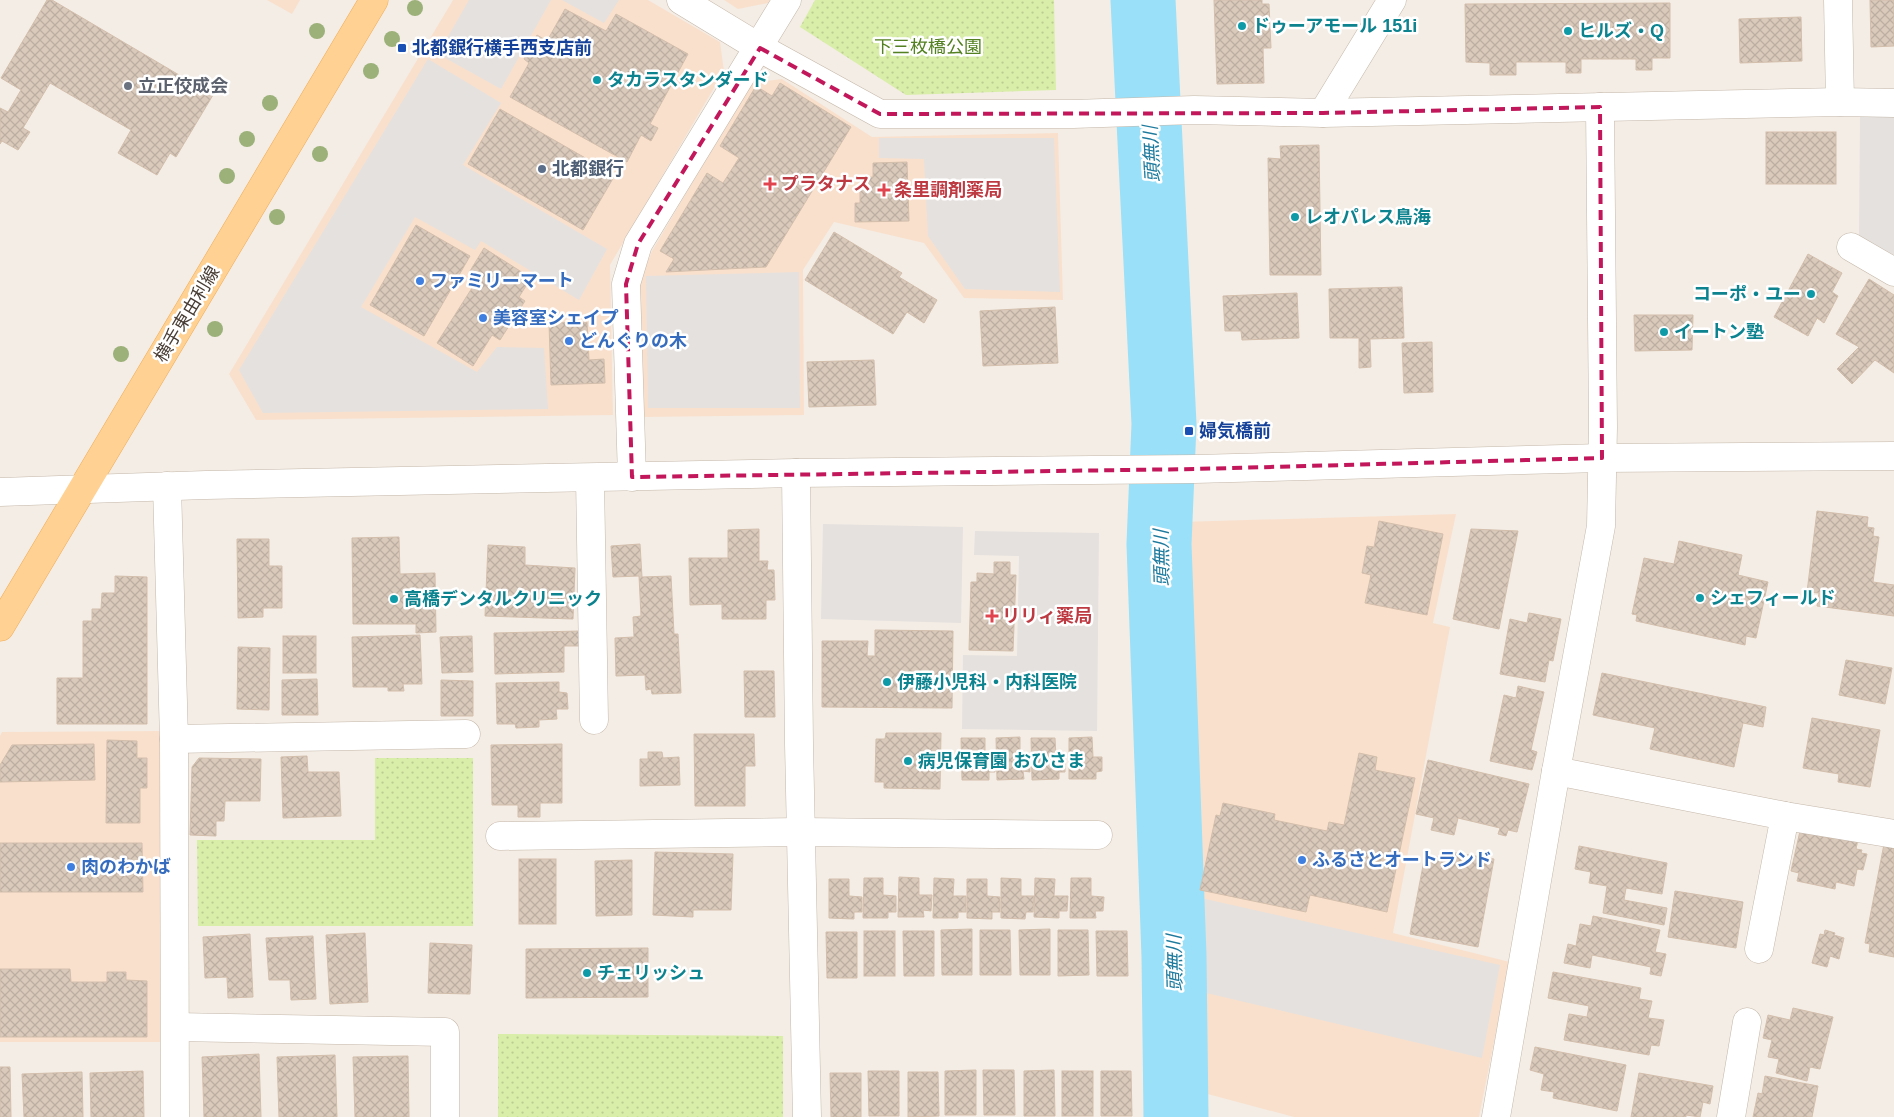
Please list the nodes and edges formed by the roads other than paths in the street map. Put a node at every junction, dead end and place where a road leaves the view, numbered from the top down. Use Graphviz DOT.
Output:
graph roads {
  1 [pos="374,0"];
  2 [pos="681,0"];
  3 [pos="787,0"];
  4 [pos="1392,0"];
  5 [pos="1838,0"];
  6 [pos="760,48"];
  7 [pos="1840,102"];
  8 [pos="1894,103"];
  9 [pos="1600,107"];
  10 [pos="1323,112"];
  11 [pos="1851,247"];
  12 [pos="1894,272"];
  13 [pos="1894,456"];
  14 [pos="1602,458"];
  15 [pos="796,473"];
  16 [pos="632,477"];
  17 [pos="590,478"];
  18 [pos="167,486"];
  19 [pos="83,490"];
  20 [pos="0,492"];
  21 [pos="0,627"];
  22 [pos="594,720"];
  23 [pos="466,734"];
  24 [pos="174,739"];
  25 [pos="1556,770"];
  26 [pos="1785,816"];
  27 [pos="800,832"];
  28 [pos="1894,834"];
  29 [pos="1098,835"];
  30 [pos="500,836"];
  31 [pos="1759,949"];
  32 [pos="1747,1022"];
  33 [pos="176,1027"];
  34 [pos="175,1117"];
  35 [pos="445,1117"];
  36 [pos="807,1117"];
  37 [pos="1496,1117"];
  38 [pos="1731,1117"];
  1 -- 19 [label="main road, 横手東由利線"];
  2 -- 6 [label="street"];
  3 -- 6 [label="street"];
  4 -- 10 [label="street"];
  5 -- 7 [label="street"];
  6 -- 10 [label="street"];
  6 -- 16 [label="street"];
  7 -- 8 [label="street"];
  7 -- 9 [label="street"];
  9 -- 10 [label="street"];
  9 -- 14 [label="street"];
  11 -- 12 [label="street"];
  13 -- 14 [label="street"];
  14 -- 15 [label="street"];
  14 -- 25 [label="street"];
  15 -- 16 [label="street"];
  15 -- 27 [label="street"];
  16 -- 17 [label="street"];
  17 -- 18 [label="street"];
  17 -- 22 [label="street"];
  18 -- 19 [label="street"];
  18 -- 24 [label="street"];
  19 -- 20 [label="street"];
  19 -- 21 [label="main road, 横手東由利線"];
  23 -- 24 [label="street"];
  24 -- 33 [label="street"];
  25 -- 26 [label="street"];
  25 -- 37 [label="street"];
  26 -- 28 [label="street"];
  26 -- 31 [label="street"];
  27 -- 29 [label="street"];
  27 -- 30 [label="street"];
  27 -- 36 [label="street"];
  32 -- 38 [label="street"];
  33 -- 34 [label="street"];
  33 -- 35 [label="street"];
}
